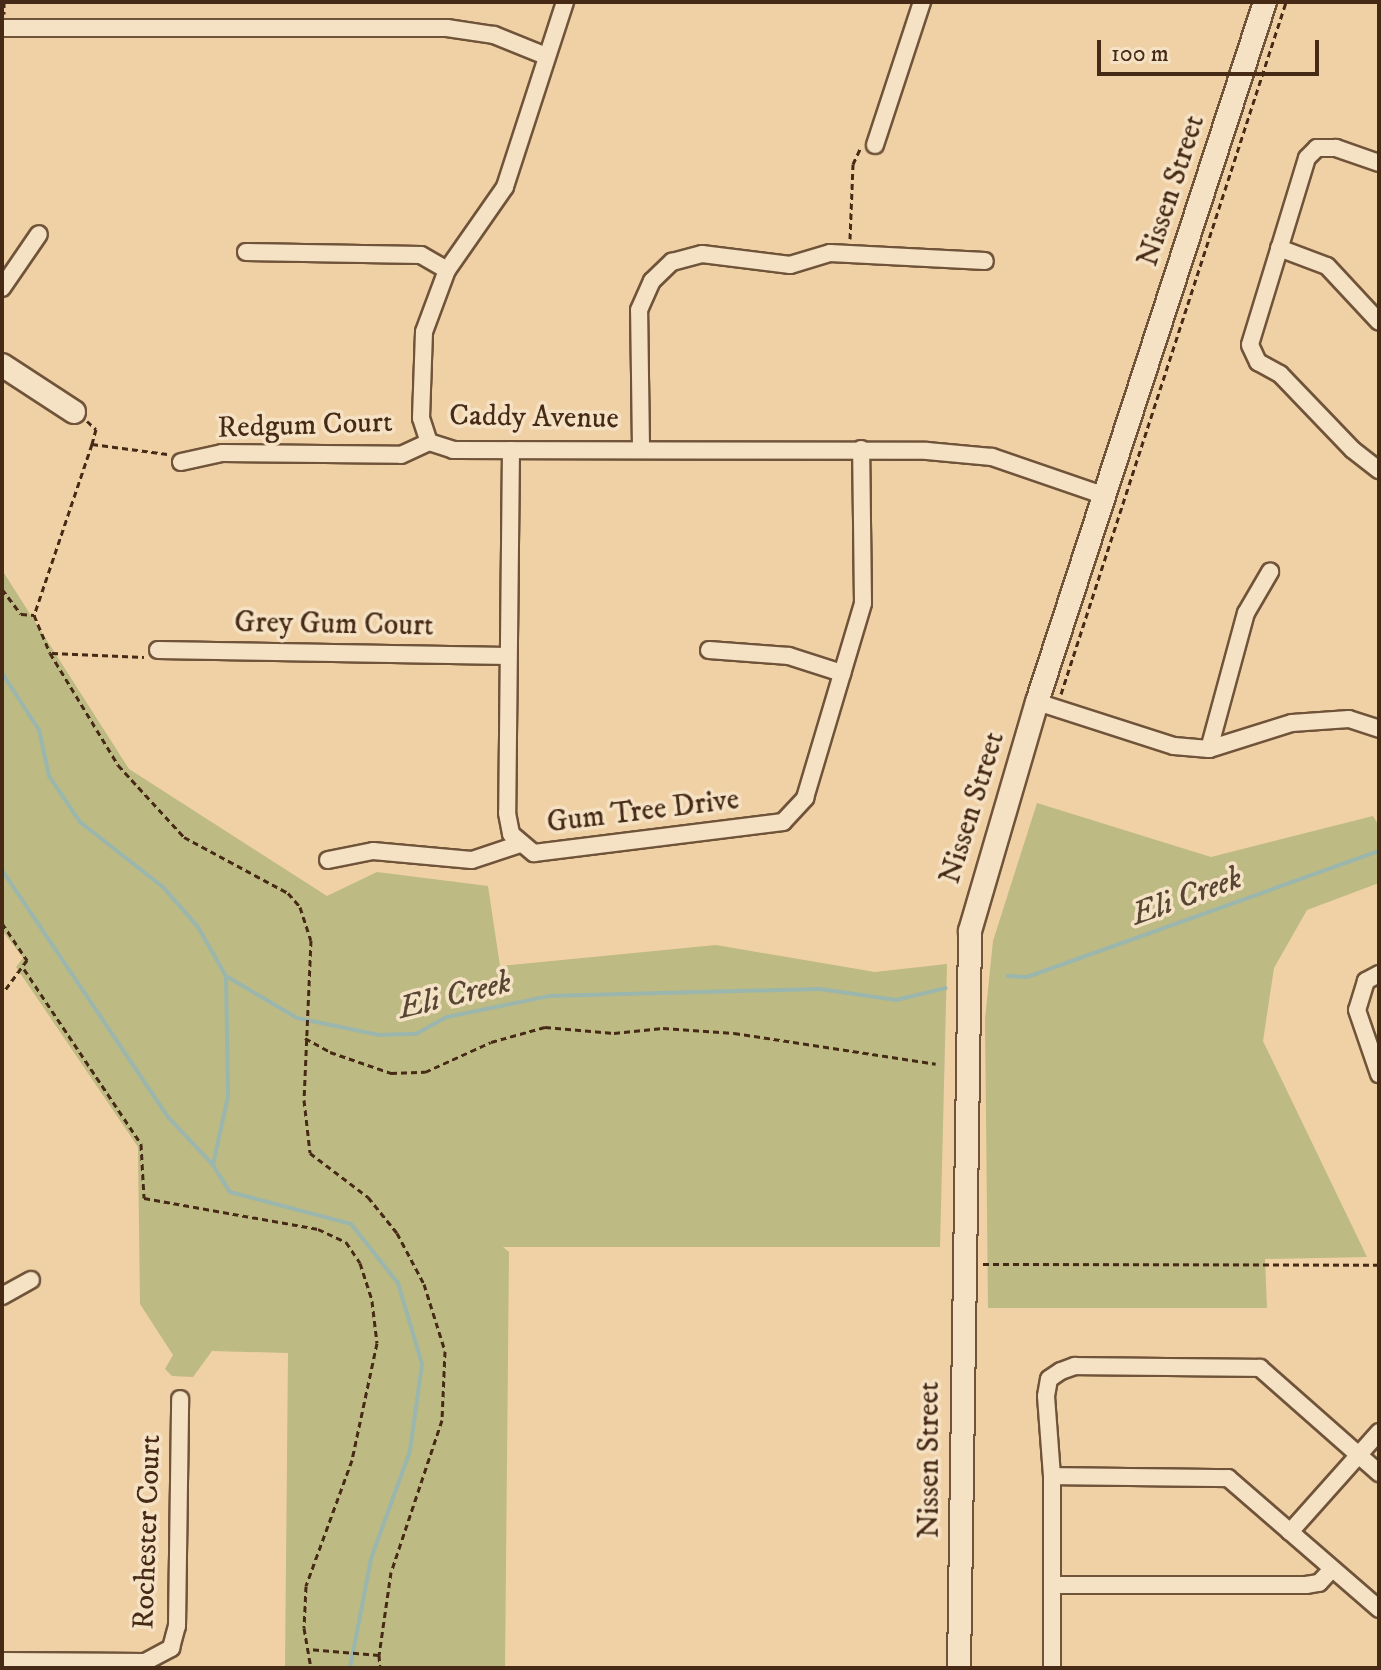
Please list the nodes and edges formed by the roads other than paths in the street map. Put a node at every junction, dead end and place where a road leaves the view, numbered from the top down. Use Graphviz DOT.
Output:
graph roads {
  1 [pos="565,2"];
  2 [pos="922,2"];
  3 [pos="1265,2"];
  4 [pos="2,28"];
  5 [pos="546,56"];
  6 [pos="875,145"];
  7 [pos="1379,163"];
  8 [pos="39,234"];
  9 [pos="1279,248"];
  10 [pos="246,252"];
  11 [pos="985,261"];
  12 [pos="447,270"];
  13 [pos="2,288"];
  14 [pos="1379,322"];
  15 [pos="2,365"];
  16 [pos="74,412"];
  17 [pos="429,442"];
  18 [pos="641,447"];
  19 [pos="861,449"];
  20 [pos="511,450"];
  21 [pos="181,462"];
  22 [pos="1379,470"];
  23 [pos="1105,496"];
  24 [pos="1270,572"];
  25 [pos="158,650"];
  26 [pos="709,650"];
  27 [pos="508,656"];
  28 [pos="842,673"];
  29 [pos="1047,705"];
  30 [pos="1379,729"];
  31 [pos="1209,749"];
  32 [pos="520,844"];
  33 [pos="328,860"];
  34 [pos="1379,974"];
  35 [pos="1379,1074"];
  36 [pos="31,1280"];
  37 [pos="2,1296"];
  38 [pos="180,1399"];
  39 [pos="1379,1432"];
  40 [pos="1358,1454"];
  41 [pos="1379,1473"];
  42 [pos="1052,1476"];
  43 [pos="1290,1532"];
  44 [pos="1332,1569"];
  45 [pos="1052,1585"];
  46 [pos="1379,1609"];
  47 [pos="2,1661"];
  48 [pos="60,1666"];
  49 [pos="959,1668"];
  50 [pos="1052,1668"];
  1 -- 5 [label="street, Caddy Avenue"];
  2 -- 6 [label="street"];
  3 -- 23 [label="street, Nissen Street"];
  4 -- 5 [label="street"];
  5 -- 12 [label="street, Caddy Avenue"];
  7 -- 9 [label="street"];
  8 -- 13 [label="street"];
  9 -- 14 [label="street"];
  9 -- 22 [label="street"];
  10 -- 12 [label="street"];
  11 -- 18 [label="street"];
  12 -- 17 [label="street, Caddy Avenue"];
  15 -- 16 [label="street"];
  17 -- 20 [label="street, Caddy Avenue"];
  17 -- 21 [label="street, Redgum Court"];
  18 -- 19 [label="street, Caddy Avenue"];
  18 -- 20 [label="street, Caddy Avenue"];
  19 -- 23 [label="street, Caddy Avenue"];
  19 -- 28 [label="street, Gum Tree Drive"];
  20 -- 27 [label="street, Gum Tree Drive"];
  23 -- 29 [label="street, Nissen Street"];
  24 -- 31 [label="street"];
  25 -- 27 [label="street, Grey Gum Court"];
  26 -- 28 [label="street"];
  27 -- 32 [label="street, Gum Tree Drive"];
  28 -- 32 [label="street, Gum Tree Drive"];
  29 -- 31 [label="street"];
  29 -- 49 [label="street, Nissen Street"];
  30 -- 31 [label="street"];
  32 -- 33 [label="street"];
  34 -- 35 [label="street"];
  36 -- 37 [label="street"];
  38 -- 48 [label="street, Rochester Court"];
  39 -- 40 [label="street"];
  40 -- 41 [label="street"];
  40 -- 42 [label="street"];
  40 -- 43 [label="street"];
  42 -- 43 [label="street"];
  42 -- 45 [label="street"];
  43 -- 44 [label="street"];
  44 -- 45 [label="street"];
  44 -- 46 [label="street"];
  45 -- 50 [label="street"];
  47 -- 48 [label="street"];
}
